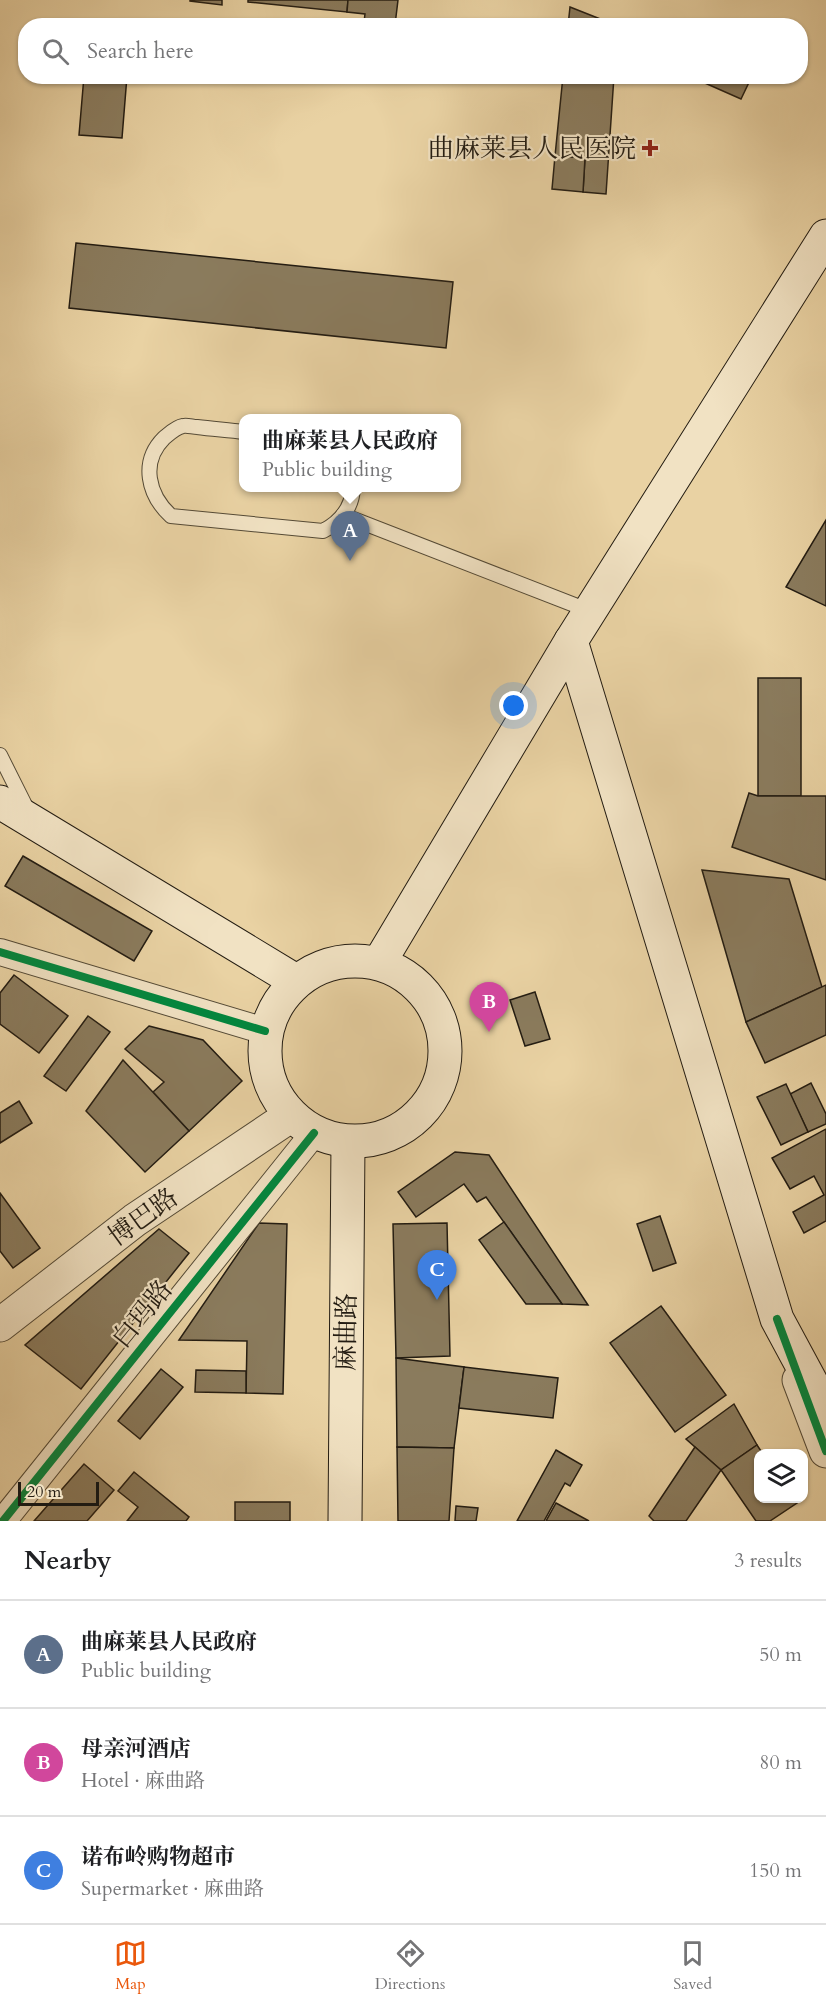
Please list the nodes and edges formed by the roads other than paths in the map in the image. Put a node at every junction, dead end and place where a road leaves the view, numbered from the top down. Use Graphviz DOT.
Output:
graph roads {
  1 [pos="826,236"];
  2 [pos="239,432"];
  3 [pos="352,492"];
  4 [pos="343,515"];
  5 [pos="590,611"];
  6 [pos="571,641"];
  7 [pos="0,755"];
  8 [pos="0,802"];
  9 [pos="33,822"];
  10 [pos="0,952"];
  11 [pos="379,963"];
  12 [pos="296,981"];
  13 [pos="265,1031"];
  14 [pos="302,1124"];
  15 [pos="348,1142"];
  16 [pos="777,1319"];
  17 [pos="0,1325"];
  18 [pos="826,1410"];
  19 [pos="826,1451"];
  20 [pos="3,1521"];
  21 [pos="345,1521"];
  1 -- 5 [label="main road"];
  2 -- 4 [label="lane"];
  3 -- 4 [label="lane"];
  4 -- 5 [label="lane"];
  5 -- 6 [label="main road"];
  6 -- 11 [label="main road"];
  6 -- 16 [label="main road"];
  7 -- 9 [label="lane"];
  8 -- 9 [label="main road"];
  9 -- 12 [label="main road"];
  10 -- 13 [label="street"];
  11 -- 12 [label="main road"];
  11 -- 15 [label="main road"];
  12 -- 13 [label="main road"];
  13 -- 14 [label="main road"];
  14 -- 15 [label="main road"];
  14 -- 17 [label="main road, 博巴路"];
  14 -- 20 [label="street, 白玛路"];
  15 -- 21 [label="main road, 麻曲路"];
  16 -- 18 [label="main road"];
  16 -- 19 [label="main road"];
}
